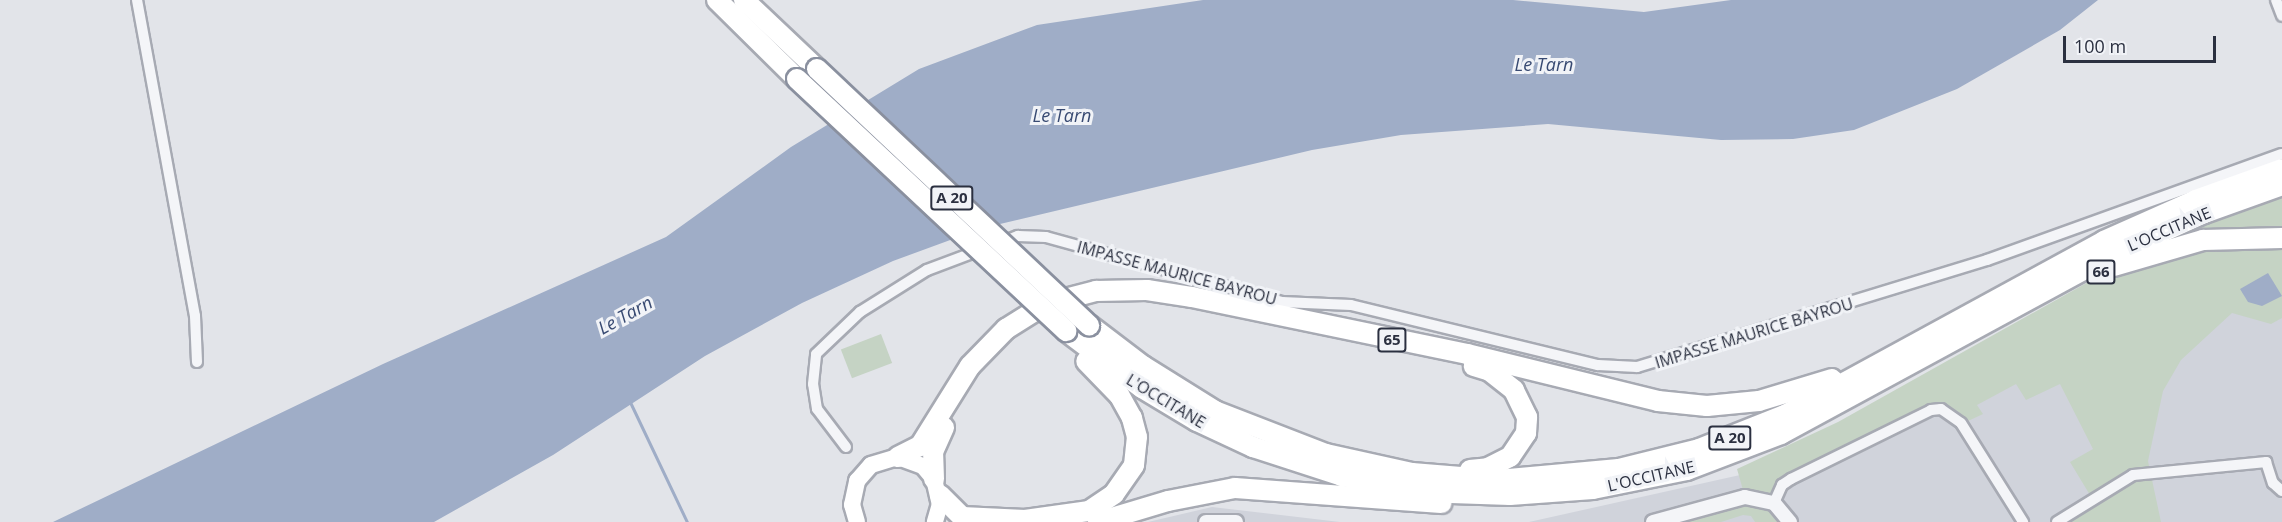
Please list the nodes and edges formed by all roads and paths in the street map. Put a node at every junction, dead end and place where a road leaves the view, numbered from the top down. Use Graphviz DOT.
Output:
graph roads {
  1 [pos="137,0"];
  2 [pos="717,0"];
  3 [pos="744,0"];
  4 [pos="2276,0"];
  5 [pos="2282,16"];
  6 [pos="2282,154"];
  7 [pos="2282,169"];
  8 [pos="2282,185"];
  9 [pos="2282,238"];
  10 [pos="1941,330"];
  11 [pos="1062,333"];
  12 [pos="1933,353"];
  13 [pos="196,362"];
  14 [pos="846,447"];
  15 [pos="1326,454"];
  16 [pos="898,457"];
  17 [pos="937,487"];
  18 [pos="2282,491"];
  19 [pos="1568,492"];
  20 [pos="1774,503"];
  21 [pos="857,522"];
  22 [pos="935,522"];
  23 [pos="1098,522"];
  24 [pos="1206,522"];
  25 [pos="1236,522"];
  26 [pos="1653,522"];
  27 [pos="1790,522"];
  28 [pos="2023,522"];
  29 [pos="2057,522"];
  1 -- 13 [label="street"];
  2 -- 11 [label="highway, A 20, bridge"];
  3 -- 15 [label="highway, L'OCCITANE / A 20, bridge"];
  4 -- 5 [label="street"];
  6 -- 14 [label="street, IMPASSE MAURICE BAYROU"];
  7 -- 10 [label="highway, L'OCCITANE / A 20"];
  8 -- 12 [label="highway, L'OCCITANE / A 20"];
  9 -- 12 [label="highway, 66"];
  10 -- 15 [label="highway, L'OCCITANE / A 20"];
  10 -- 16 [label="highway, 65"];
  11 -- 17 [label="highway"];
  11 -- 19 [label="highway, L'OCCITANE / A 20"];
  12 -- 19 [label="highway, L'OCCITANE / A 20"];
  15 -- 17 [label="highway, 65"];
  16 -- 17 [label="main road"];
  16 -- 21 [label="main road"];
  17 -- 22 [label="main road"];
  18 -- 29 [label="street"];
  19 -- 23 [label="highway"];
  20 -- 26 [label="street"];
  20 -- 27 [label="street"];
  20 -- 28 [label="street"];
  24 -- 25 [label="street"];
}
